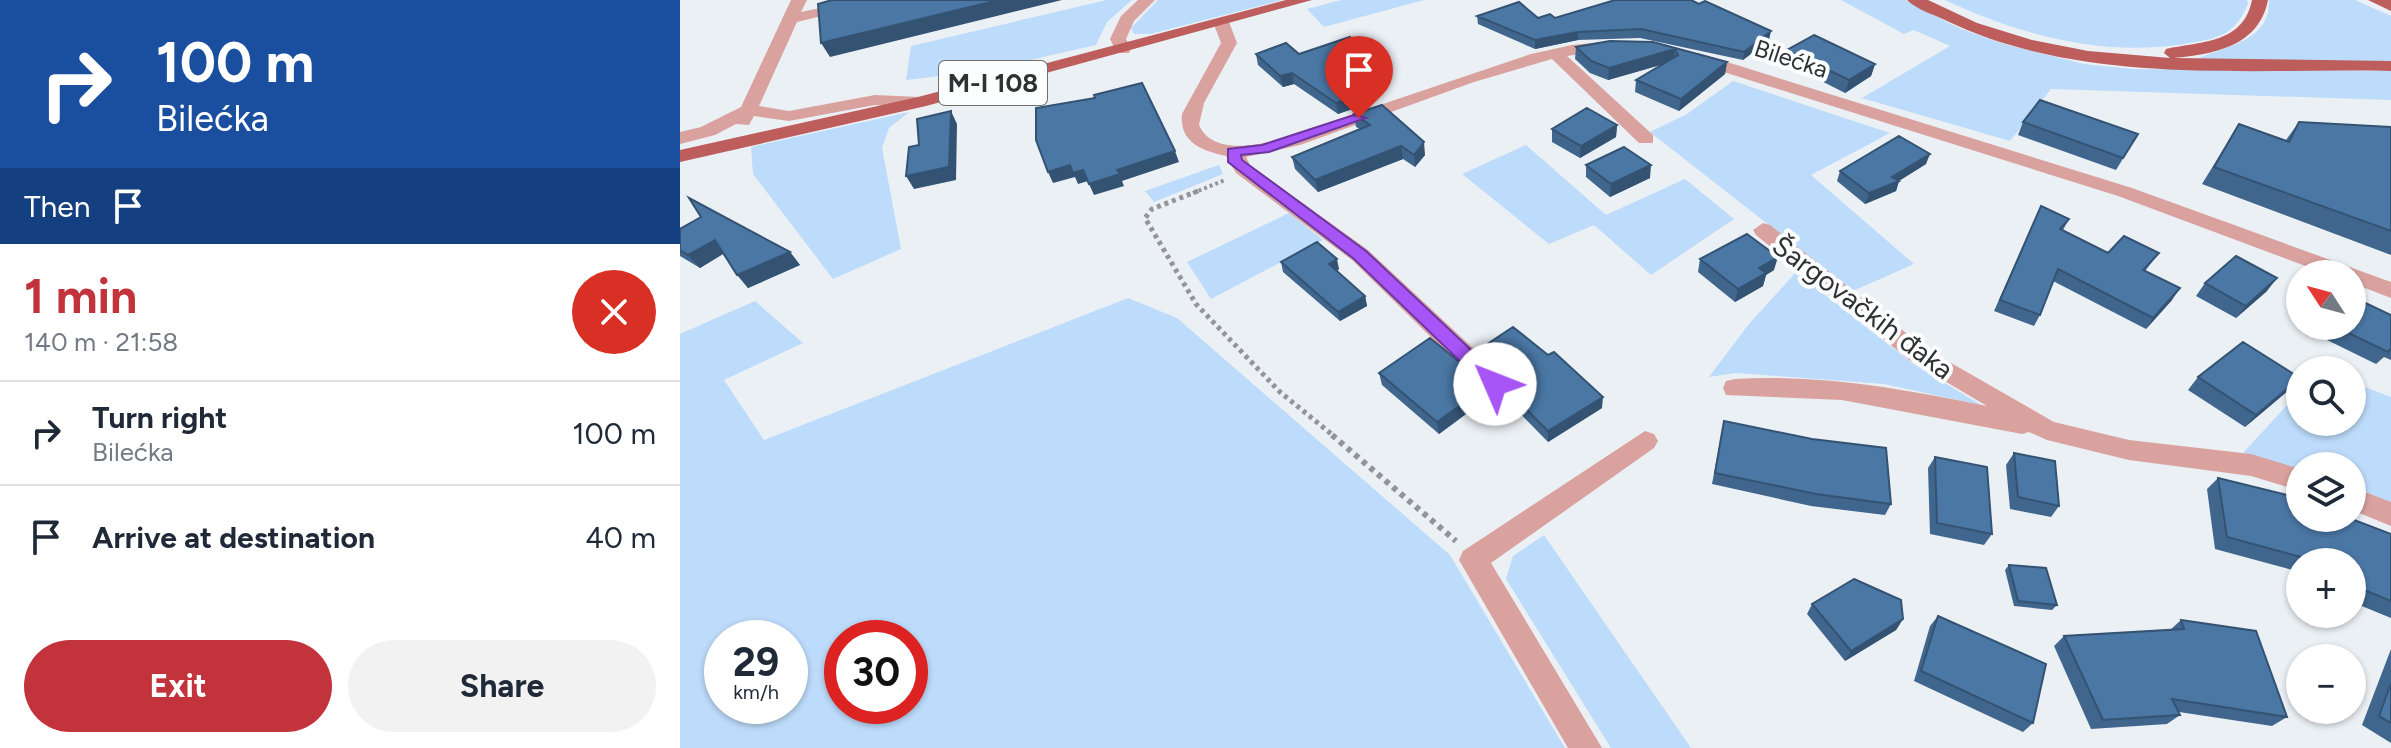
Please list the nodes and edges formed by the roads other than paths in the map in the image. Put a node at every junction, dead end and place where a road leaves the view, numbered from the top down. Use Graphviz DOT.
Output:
graph roads {
  1 [pos="799,0"];
  2 [pos="880,0"];
  3 [pos="1147,0"];
  4 [pos="1304,0"];
  5 [pos="1915,0"];
  6 [pos="2260,0"];
  7 [pos="2376,0"];
  8 [pos="2391,6"];
  9 [pos="790,19"];
  10 [pos="1221,22"];
  11 [pos="1626,45"];
  12 [pos="1123,49"];
  13 [pos="1674,51"];
  14 [pos="2064,52"];
  15 [pos="1556,54"];
  16 [pos="2391,66"];
  17 [pos="920,102"];
  18 [pos="748,110"];
  19 [pos="680,138"];
  20 [pos="1646,139"];
  21 [pos="733,144"];
  22 [pos="680,156"];
  23 [pos="1238,161"];
  24 [pos="1763,230"];
  25 [pos="2309,260"];
  26 [pos="2366,281"];
  27 [pos="2391,290"];
  28 [pos="1495,384"];
  29 [pos="1735,388"];
  30 [pos="2047,430"];
  31 [pos="1645,441"];
  32 [pos="2286,476"];
  33 [pos="2366,504"];
  34 [pos="2391,514"];
  35 [pos="1586,748"];
  1 -- 9 [label="street"];
  2 -- 9 [label="street"];
  3 -- 12 [label="street"];
  4 -- 10 [label="main road, M-I 108"];
  5 -- 14 [label="main road"];
  6 -- 14 [label="main road"];
  7 -- 8 [label="main road"];
  9 -- 18 [label="street"];
  10 -- 12 [label="main road, M-I 108"];
  10 -- 23 [label="street"];
  11 -- 15 [label="street"];
  12 -- 17 [label="main road, M-I 108"];
  13 -- 25 [label="street, Bilećka"];
  14 -- 16 [label="main road"];
  15 -- 20 [label="street"];
  15 -- 23 [label="street"];
  17 -- 18 [label="street"];
  17 -- 21 [label="main road, M-I 108"];
  18 -- 19 [label="street"];
  18 -- 21 [label="street"];
  21 -- 22 [label="main road, M-I 108"];
  23 -- 28 [label="street"];
  24 -- 30 [label="street, Šargovačkih đaka"];
  26 -- 27 [label="street, Bilećka"];
  29 -- 30 [label="street, Šargovačkih đaka"];
  30 -- 32 [label="street, Šargovačkih đaka"];
  31 -- 35 [label="street"];
  33 -- 34 [label="street"];
}
